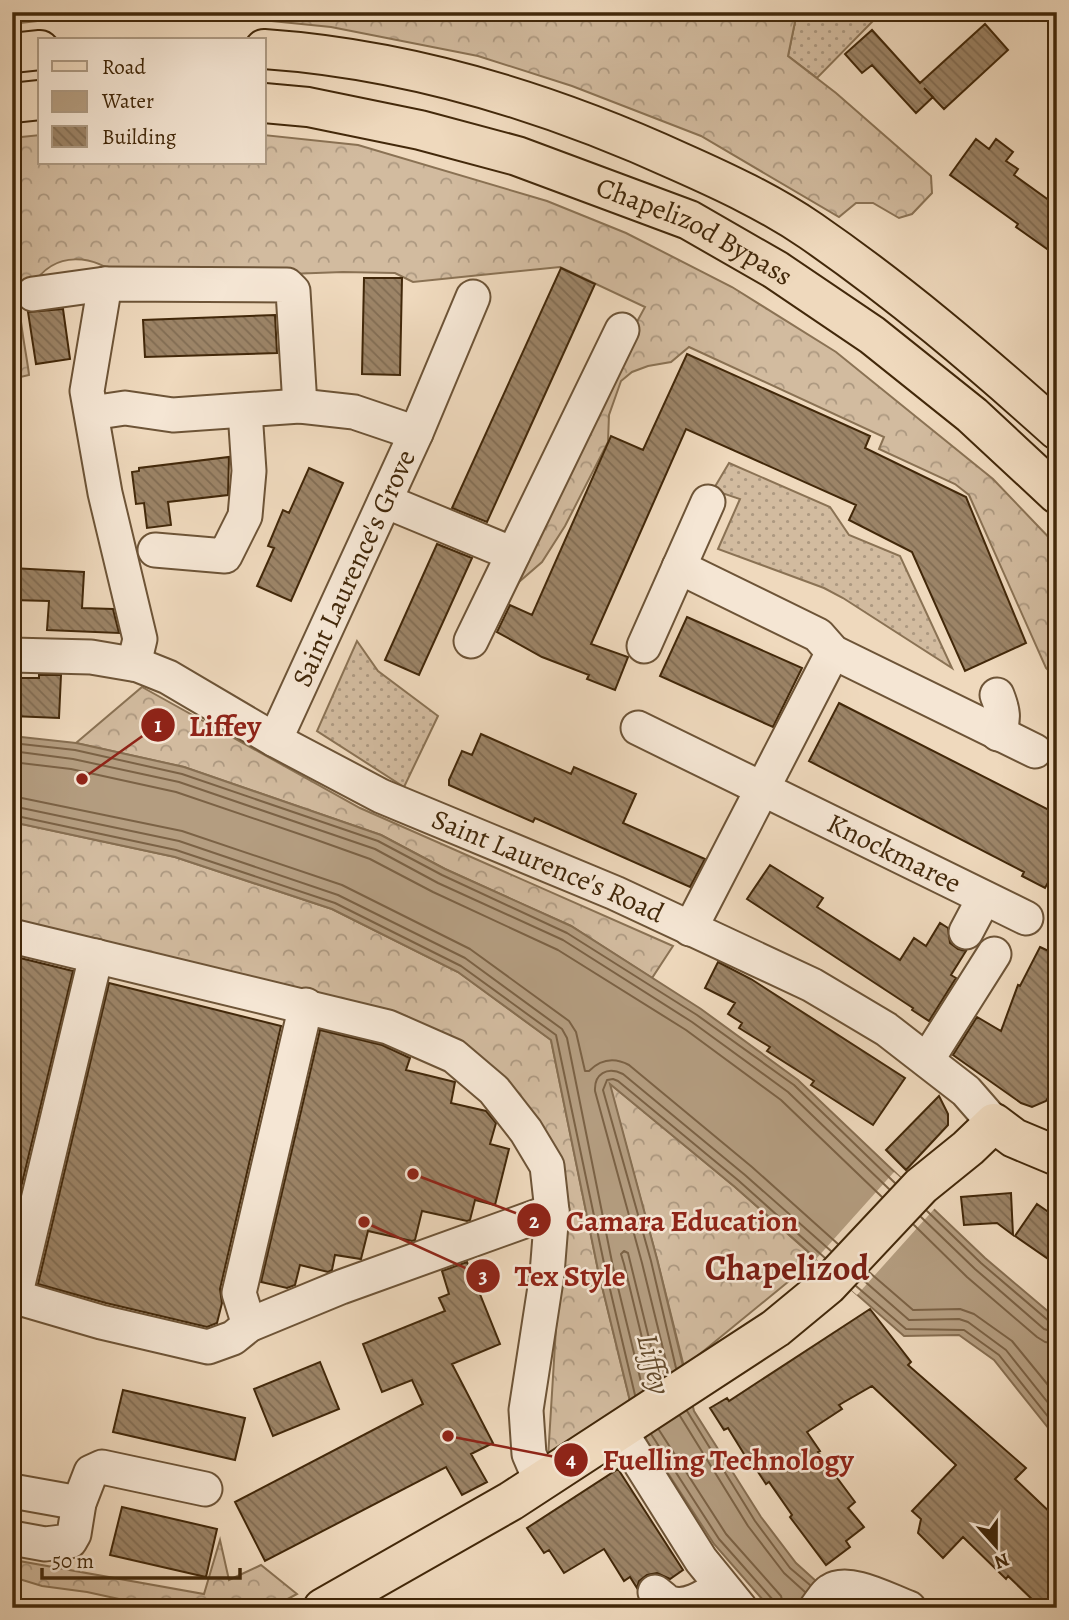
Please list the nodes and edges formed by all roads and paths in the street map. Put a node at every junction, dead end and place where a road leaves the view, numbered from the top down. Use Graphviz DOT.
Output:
graph roads {
  1 [pos="266,49"];
  2 [pos="38,50"];
  3 [pos="12,53"];
  4 [pos="38,100"];
  5 [pos="12,103"];
  6 [pos="266,103"];
  7 [pos="105,284"];
  8 [pos="33,294"];
  9 [pos="473,297"];
  10 [pos="622,330"];
  11 [pos="300,406"];
  12 [pos="105,411"];
  13 [pos="245,411"];
  14 [pos="1057,430"];
  15 [pos="416,433"];
  16 [pos="1057,494"];
  17 [pos="385,501"];
  18 [pos="708,502"];
  19 [pos="155,550"];
  20 [pos="513,554"];
  21 [pos="679,567"];
  22 [pos="471,641"];
  23 [pos="644,646"];
  24 [pos="834,652"];
  25 [pos="12,654"];
  26 [pos="134,664"];
  27 [pos="997,695"];
  28 [pos="638,729"];
  29 [pos="998,734"];
  30 [pos="275,740"];
  31 [pos="1035,751"];
  32 [pos="763,789"];
  33 [pos="984,898"];
  34 [pos="1026,918"];
  35 [pos="690,929"];
  36 [pos="966,932"];
  37 [pos="12,936"];
  38 [pos="994,954"];
  39 [pos="96,956"];
  40 [pos="306,1005"];
  41 [pos="927,1060"];
  42 [pos="993,1123"];
  43 [pos="1055,1150"];
  44 [pos="552,1211"];
  45 [pos="14,1297"];
  46 [pos="249,1325"];
  47 [pos="626,1427"];
  48 [pos="541,1482"];
  49 [pos="205,1489"];
  50 [pos="12,1491"];
  51 [pos="79,1503"];
  52 [pos="12,1538"];
  53 [pos="655,1592"];
  54 [pos="730,1597"];
  55 [pos="823,1599"];
  56 [pos="323,1608"];
  57 [pos="908,1608"];
  1 -- 14 [label="main road, Chapelizod Bypass"];
  2 -- 3 [label="main road"];
  4 -- 5 [label="main road"];
  6 -- 16 [label="main road, Chapelizod Bypass"];
  7 -- 8 [label="street"];
  7 -- 11 [label="street"];
  7 -- 26 [label="street"];
  9 -- 15 [label="street, Saint Laurence's Grove"];
  10 -- 20 [label="street"];
  11 -- 13 [label="street, Saint Laurence's Grove"];
  11 -- 15 [label="street, Saint Laurence's Grove"];
  12 -- 13 [label="street, Saint Laurence's Grove"];
  13 -- 19 [label="street"];
  15 -- 17 [label="street, Saint Laurence's Grove"];
  17 -- 20 [label="street"];
  17 -- 30 [label="street, Saint Laurence's Grove"];
  18 -- 21 [label="street"];
  20 -- 22 [label="street"];
  21 -- 23 [label="street"];
  21 -- 24 [label="street"];
  24 -- 29 [label="street"];
  24 -- 32 [label="street"];
  25 -- 26 [label="street, Saint Laurence's Road"];
  26 -- 30 [label="street, Saint Laurence's Road"];
  27 -- 29 [label="street"];
  28 -- 32 [label="street, Knockmaree"];
  29 -- 31 [label="street"];
  30 -- 35 [label="street, Saint Laurence's Road"];
  32 -- 33 [label="street, Knockmaree"];
  32 -- 35 [label="street"];
  33 -- 34 [label="street, Knockmaree"];
  33 -- 36 [label="street"];
  35 -- 41 [label="street, Saint Laurence's Road"];
  37 -- 39 [label="street"];
  38 -- 41 [label="street"];
  39 -- 40 [label="street"];
  39 -- 45 [label="street"];
  40 -- 44 [label="street"];
  40 -- 46 [label="street"];
  41 -- 42 [label="street, Saint Laurence's Road"];
  42 -- 43 [label="main road, Saint Laurence's Road"];
  42 -- 47 [label="main road"];
  44 -- 46 [label="street"];
  44 -- 48 [label="street"];
  45 -- 46 [label="street"];
  47 -- 48 [label="main road"];
  47 -- 54 [label="street"];
  48 -- 56 [label="main road"];
  49 -- 51 [label="street"];
  50 -- 51 [label="street"];
  51 -- 52 [label="street"];
  53 -- 54 [label="street"];
  55 -- 57 [label="street"];
}
